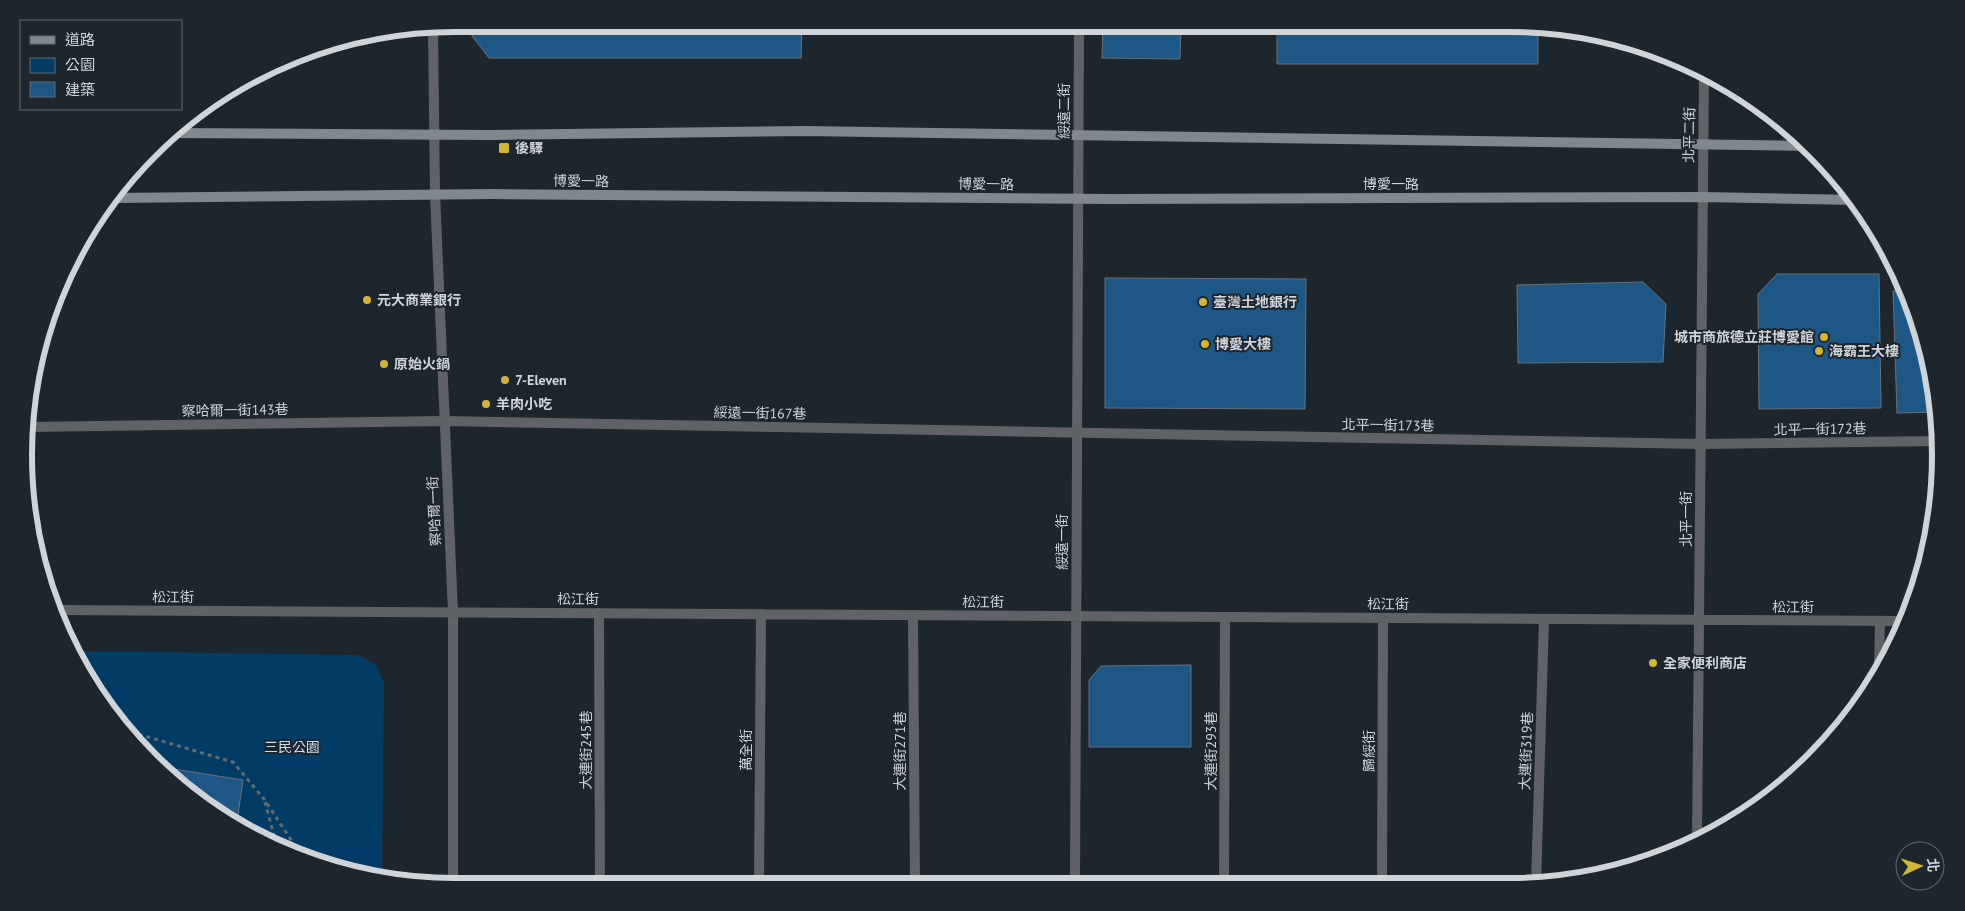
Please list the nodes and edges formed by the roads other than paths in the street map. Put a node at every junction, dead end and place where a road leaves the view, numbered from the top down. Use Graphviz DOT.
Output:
graph roads {
  1 [pos="1079,32"];
  2 [pos="433,33"];
  3 [pos="1704,80"];
  4 [pos="182,133"];
  5 [pos="434,134"];
  6 [pos="1078,135"];
  7 [pos="1702,143"];
  8 [pos="1798,146"];
  9 [pos="436,194"];
  10 [pos="1702,197"];
  11 [pos="120,198"];
  12 [pos="1077,198"];
  13 [pos="1846,200"];
  14 [pos="444,421"];
  15 [pos="33,427"];
  16 [pos="1076,432"];
  17 [pos="1932,441"];
  18 [pos="1700,444"];
  19 [pos="62,610"];
  20 [pos="452,613"];
  21 [pos="599,613"];
  22 [pos="761,614"];
  23 [pos="913,616"];
  24 [pos="1076,616"];
  25 [pos="1225,617"];
  26 [pos="1383,618"];
  27 [pos="1544,619"];
  28 [pos="1699,620"];
  29 [pos="1880,621"];
  30 [pos="1898,622"];
  31 [pos="1879,661"];
  32 [pos="1697,835"];
  33 [pos="453,878"];
  34 [pos="600,878"];
  35 [pos="759,878"];
  36 [pos="915,878"];
  37 [pos="1075,878"];
  38 [pos="1224,878"];
  39 [pos="1382,878"];
  40 [pos="1536,878"];
  1 -- 6 [label="street, 綏遠二街"];
  2 -- 5 [label="street, 察哈爾一街"];
  3 -- 7 [label="street, 北平二街"];
  4 -- 5 [label="main road"];
  5 -- 6 [label="main road"];
  5 -- 9 [label="street, 察哈爾一街"];
  6 -- 7 [label="main road"];
  6 -- 12 [label="street, 綏遠二街"];
  7 -- 8 [label="main road"];
  7 -- 10 [label="street, 北平二街"];
  9 -- 11 [label="main road, 博愛一路"];
  9 -- 12 [label="main road, 博愛一路"];
  9 -- 14 [label="street, 察哈爾一街"];
  10 -- 12 [label="main road, 博愛一路"];
  10 -- 13 [label="main road, 博愛一路"];
  10 -- 18 [label="street, 北平一街"];
  12 -- 16 [label="street, 綏遠一街"];
  14 -- 15 [label="street, 察哈爾一街143巷"];
  14 -- 16 [label="street, 綏遠一街167巷"];
  14 -- 20 [label="street, 察哈爾一街"];
  16 -- 18 [label="street, 北平一街173巷"];
  16 -- 24 [label="street, 綏遠一街"];
  17 -- 18 [label="street, 北平一街172巷"];
  18 -- 28 [label="street, 北平一街"];
  19 -- 20 [label="street, 松江街"];
  20 -- 21 [label="street, 松江街"];
  20 -- 33 [label="street, 察哈爾一街"];
  21 -- 22 [label="street, 松江街"];
  21 -- 34 [label="street, 大連街245巷"];
  22 -- 23 [label="street, 松江街"];
  22 -- 35 [label="street, 萬全街"];
  23 -- 24 [label="street, 松江街"];
  23 -- 36 [label="street, 大連街271巷"];
  24 -- 25 [label="street, 松江街"];
  24 -- 37 [label="street, 綏遠一街"];
  25 -- 26 [label="street, 松江街"];
  25 -- 38 [label="street, 大連街293巷"];
  26 -- 27 [label="street, 松江街"];
  26 -- 39 [label="street, 歸綏街"];
  27 -- 28 [label="street, 松江街"];
  27 -- 40 [label="street, 大連街319巷"];
  28 -- 29 [label="street, 松江街"];
  28 -- 32 [label="street, 北平一街"];
  29 -- 30 [label="street, 松江街"];
  29 -- 31 [label="street"];
}
